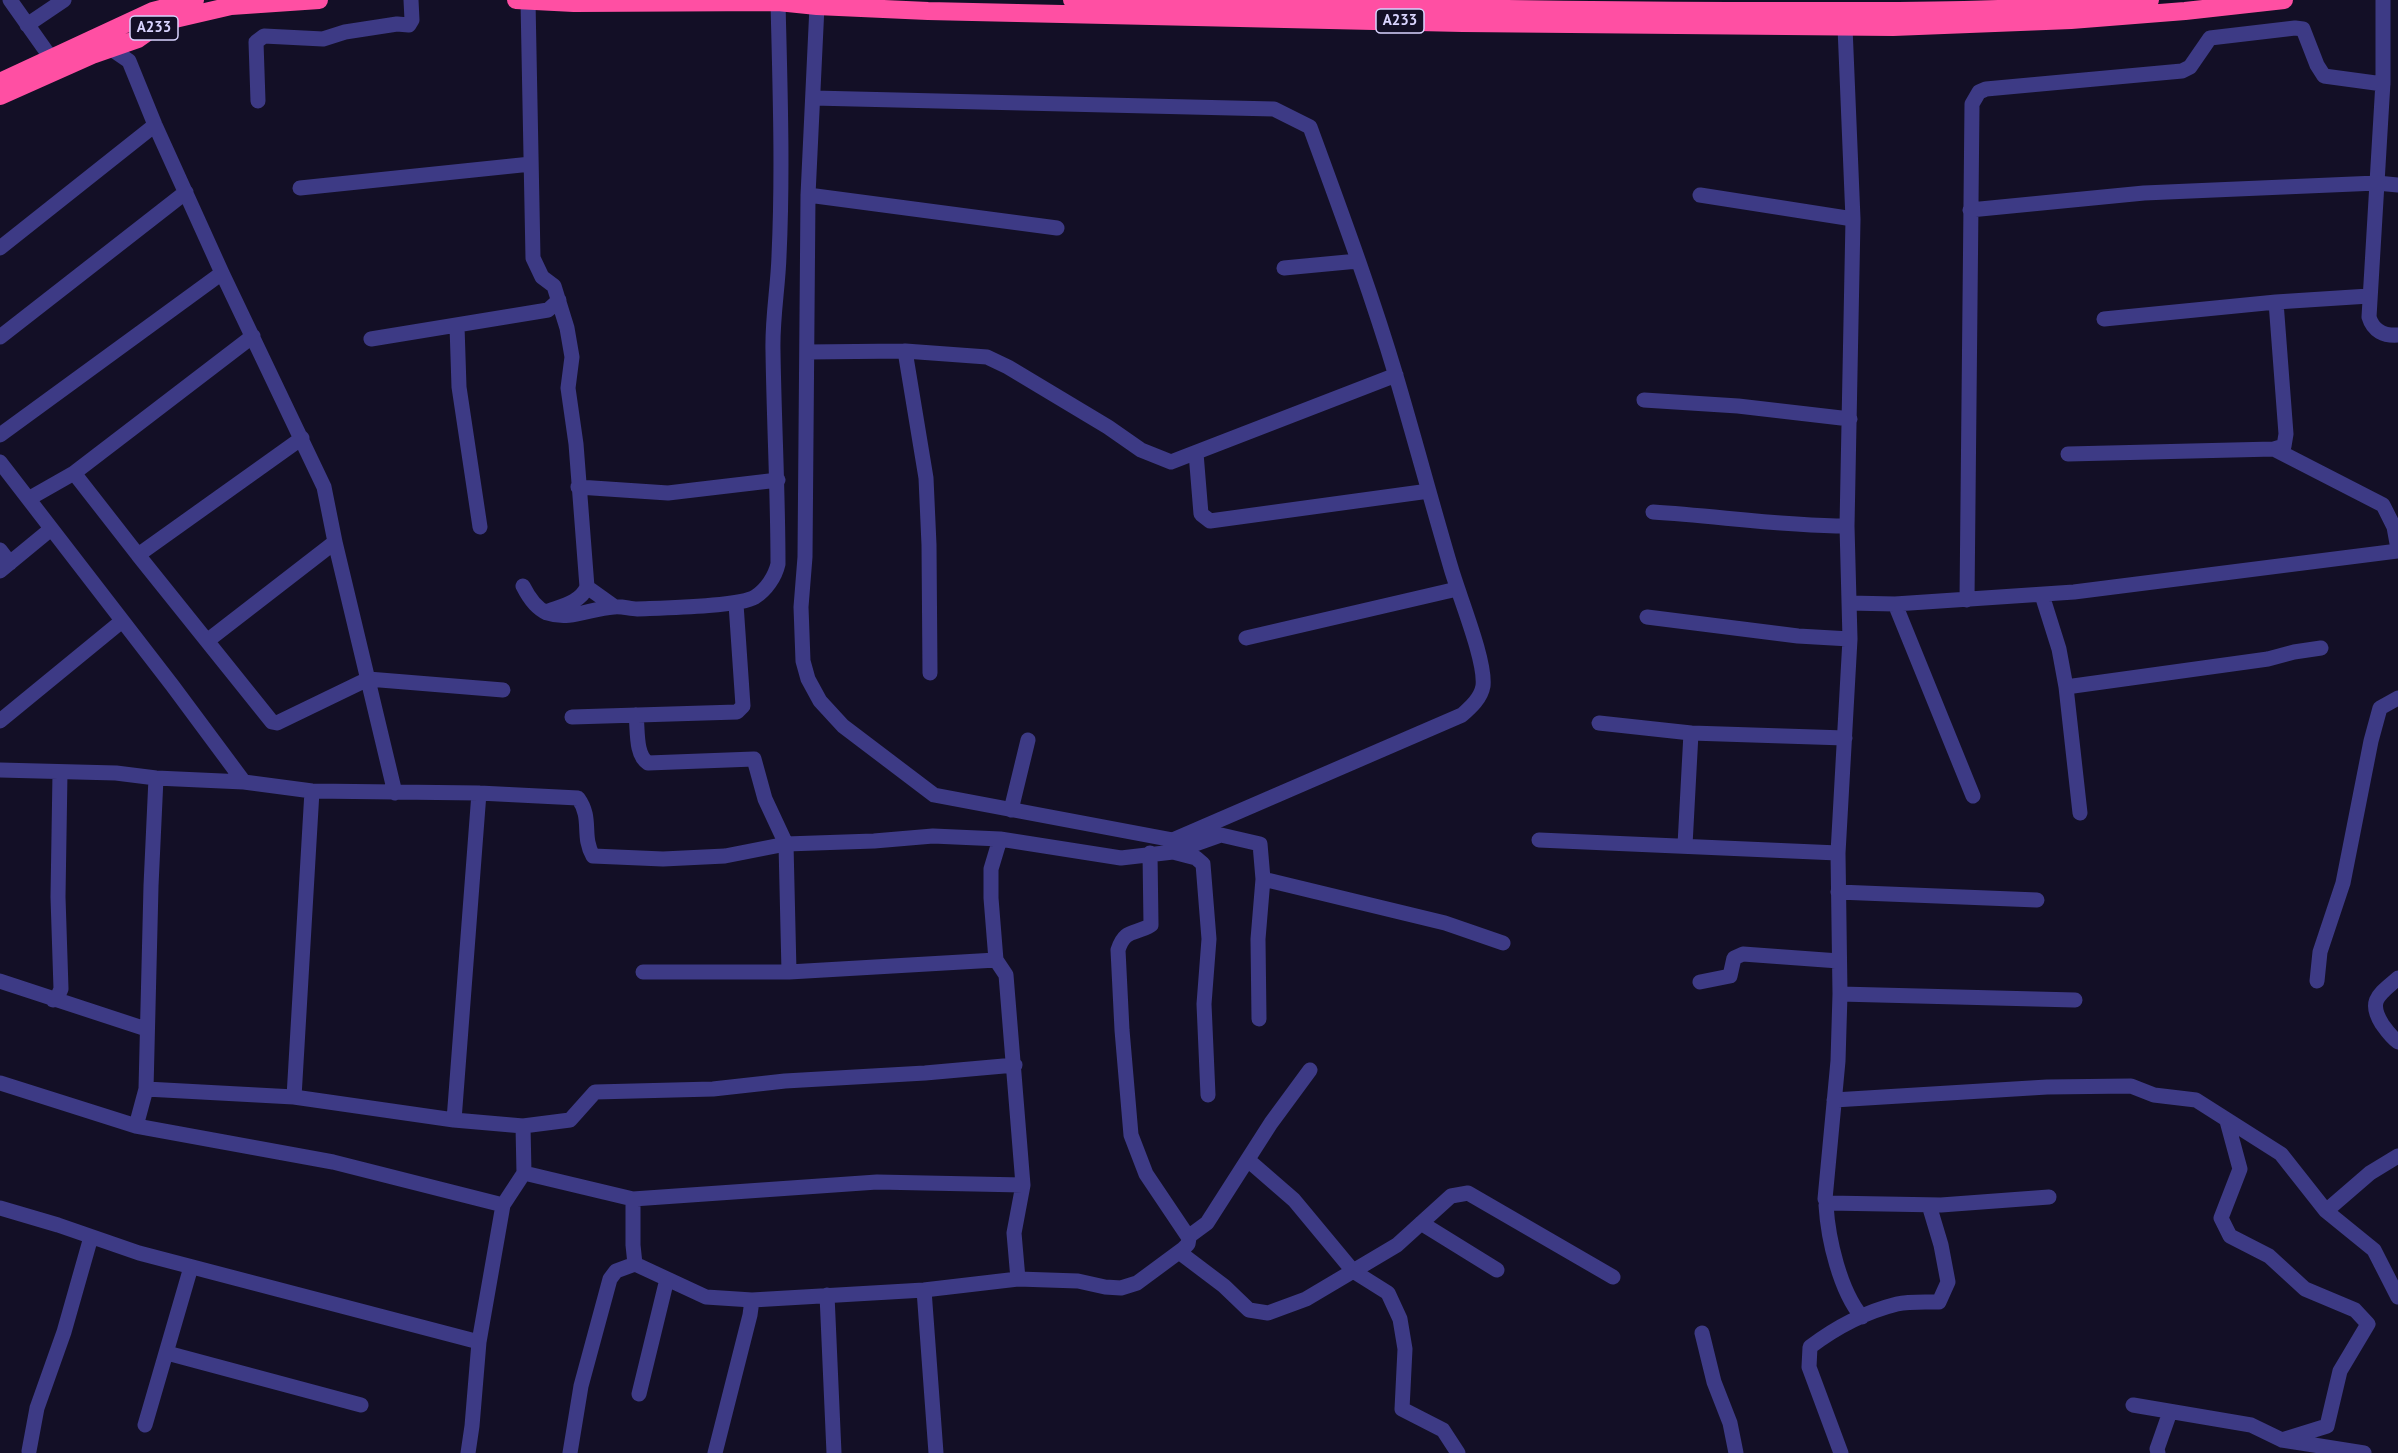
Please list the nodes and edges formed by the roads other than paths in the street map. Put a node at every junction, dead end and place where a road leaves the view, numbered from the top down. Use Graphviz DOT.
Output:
graph roads {
  1 [pos="10,0"];
  2 [pos="64,0"];
  3 [pos="195,0"];
  4 [pos="319,0"];
  5 [pos="411,0"];
  6 [pos="516,0"];
  7 [pos="1072,0"];
  8 [pos="2150,0"];
  9 [pos="2284,0"];
  10 [pos="2383,0"];
  11 [pos="528,1"];
  12 [pos="574,2"];
  13 [pos="778,2"];
  14 [pos="2010,5"];
  15 [pos="817,6"];
  16 [pos="1463,16"];
  17 [pos="2391,21"];
  18 [pos="27,25"];
  19 [pos="1845,27"];
  20 [pos="138,39"];
  21 [pos="110,48"];
  22 [pos="51,58"];
  23 [pos="129,61"];
  24 [pos="0,82"];
  25 [pos="2388,83"];
  26 [pos="0,96"];
  27 [pos="813,98"];
  28 [pos="258,101"];
  29 [pos="155,125"];
  30 [pos="531,164"];
  31 [pos="2377,183"];
  32 [pos="2398,185"];
  33 [pos="300,188"];
  34 [pos="186,192"];
  35 [pos="808,195"];
  36 [pos="1700,195"];
  37 [pos="1970,210"];
  38 [pos="1853,219"];
  39 [pos="1057,228"];
  40 [pos="0,248"];
  41 [pos="1358,261"];
  42 [pos="1284,268"];
  43 [pos="222,273"];
  44 [pos="2369,296"];
  45 [pos="559,300"];
  46 [pos="2276,302"];
  47 [pos="2104,319"];
  48 [pos="457,326"];
  49 [pos="2398,335"];
  50 [pos="253,336"];
  51 [pos="0,337"];
  52 [pos="371,339"];
  53 [pos="905,351"];
  54 [pos="807,352"];
  55 [pos="1396,375"];
  56 [pos="1644,400"];
  57 [pos="1850,419"];
  58 [pos="0,435"];
  59 [pos="302,438"];
  60 [pos="2274,449"];
  61 [pos="1196,453"];
  62 [pos="2068,454"];
  63 [pos="0,462"];
  64 [pos="74,472"];
  65 [pos="778,480"];
  66 [pos="578,487"];
  67 [pos="1429,491"];
  68 [pos="30,498"];
  69 [pos="1653,512"];
  70 [pos="1847,526"];
  71 [pos="480,527"];
  72 [pos="51,529"];
  73 [pos="335,542"];
  74 [pos="0,550"];
  75 [pos="2398,550"];
  76 [pos="138,555"];
  77 [pos="5,567"];
  78 [pos="523,586"];
  79 [pos="587,587"];
  80 [pos="1457,588"];
  81 [pos="2042,595"];
  82 [pos="1967,600"];
  83 [pos="1849,603"];
  84 [pos="736,604"];
  85 [pos="1894,604"];
  86 [pos="615,607"];
  87 [pos="546,612"];
  88 [pos="1647,617"];
  89 [pos="122,621"];
  90 [pos="1246,638"];
  91 [pos="1850,639"];
  92 [pos="207,640"];
  93 [pos="2321,648"];
  94 [pos="930,673"];
  95 [pos="368,679"];
  96 [pos="2066,687"];
  97 [pos="503,690"];
  98 [pos="2398,698"];
  99 [pos="636,715"];
  100 [pos="573,717"];
  101 [pos="0,721"];
  102 [pos="1599,723"];
  103 [pos="1690,733"];
  104 [pos="1845,738"];
  105 [pos="1028,740"];
  106 [pos="0,770"];
  107 [pos="60,773"];
  108 [pos="156,778"];
  109 [pos="244,782"];
  110 [pos="312,791"];
  111 [pos="479,793"];
  112 [pos="395,794"];
  113 [pos="1973,796"];
  114 [pos="1011,810"];
  115 [pos="2080,813"];
  116 [pos="1000,839"];
  117 [pos="1539,840"];
  118 [pos="786,844"];
  119 [pos="1684,845"];
  120 [pos="1173,852"];
  121 [pos="1150,853"];
  122 [pos="1838,853"];
  123 [pos="1263,879"];
  124 [pos="1838,892"];
  125 [pos="2037,900"];
  126 [pos="1503,943"];
  127 [pos="996,960"];
  128 [pos="1839,962"];
  129 [pos="643,972"];
  130 [pos="789,972"];
  131 [pos="2398,978"];
  132 [pos="0,981"];
  133 [pos="2317,981"];
  134 [pos="1700,982"];
  135 [pos="1840,994"];
  136 [pos="53,1000"];
  137 [pos="2075,1000"];
  138 [pos="1259,1019"];
  139 [pos="147,1029"];
  140 [pos="2398,1042"];
  141 [pos="1015,1065"];
  142 [pos="1310,1070"];
  143 [pos="0,1083"];
  144 [pos="146,1089"];
  145 [pos="1208,1095"];
  146 [pos="294,1097"];
  147 [pos="1834,1100"];
  148 [pos="454,1120"];
  149 [pos="2227,1121"];
  150 [pos="136,1126"];
  151 [pos="523,1126"];
  152 [pos="2398,1156"];
  153 [pos="1248,1160"];
  154 [pos="524,1173"];
  155 [pos="1023,1185"];
  156 [pos="2049,1197"];
  157 [pos="633,1199"];
  158 [pos="1828,1203"];
  159 [pos="503,1205"];
  160 [pos="1929,1205"];
  161 [pos="0,1208"];
  162 [pos="2326,1211"];
  163 [pos="1421,1223"];
  164 [pos="91,1237"];
  165 [pos="1188,1237"];
  166 [pos="1179,1252"];
  167 [pos="635,1264"];
  168 [pos="191,1267"];
  169 [pos="1497,1270"];
  170 [pos="1353,1271"];
  171 [pos="1613,1277"];
  172 [pos="667,1279"];
  173 [pos="1018,1279"];
  174 [pos="924,1290"];
  175 [pos="827,1295"];
  176 [pos="2398,1297"];
  177 [pos="752,1300"];
  178 [pos="1862,1317"];
  179 [pos="1702,1333"];
  180 [pos="479,1342"];
  181 [pos="167,1353"];
  182 [pos="639,1394"];
  183 [pos="361,1405"];
  184 [pos="2133,1405"];
  185 [pos="2170,1412"];
  186 [pos="145,1425"];
  187 [pos="2282,1440"];
  188 [pos="29,1451"];
  189 [pos="468,1453"];
  190 [pos="570,1453"];
  191 [pos="715,1453"];
  192 [pos="834,1453"];
  193 [pos="936,1453"];
  194 [pos="1458,1453"];
  195 [pos="1736,1453"];
  196 [pos="1841,1453"];
  197 [pos="2158,1453"];
  198 [pos="2364,1453"];
  1 -- 18 [label="street"];
  2 -- 18 [label="street"];
  3 -- 22 [label="highway, A233"];
  4 -- 20 [label="highway, A233"];
  5 -- 28 [label="street"];
  6 -- 11 [label="highway, A233"];
  7 -- 16 [label="highway, A233"];
  8 -- 14 [label="highway, A233"];
  9 -- 19 [label="highway, A233"];
  10 -- 17 [label="street"];
  11 -- 12 [label="highway, A233"];
  11 -- 30 [label="street"];
  12 -- 13 [label="highway, A233"];
  13 -- 15 [label="highway, A233"];
  13 -- 65 [label="street"];
  14 -- 16 [label="highway, A233"];
  15 -- 16 [label="highway, A233"];
  15 -- 27 [label="street"];
  16 -- 19 [label="highway, A233"];
  17 -- 25 [label="street"];
  18 -- 22 [label="street"];
  19 -- 38 [label="street"];
  20 -- 21 [label="highway, A233"];
  20 -- 23 [label="street"];
  21 -- 23 [label="street"];
  21 -- 26 [label="highway, A233"];
  22 -- 24 [label="highway, A233"];
  23 -- 29 [label="street"];
  25 -- 31 [label="street"];
  25 -- 37 [label="street"];
  27 -- 35 [label="street"];
  27 -- 41 [label="street"];
  29 -- 34 [label="street"];
  29 -- 40 [label="street"];
  30 -- 33 [label="street"];
  30 -- 45 [label="street"];
  31 -- 32 [label="street"];
  31 -- 37 [label="street"];
  31 -- 44 [label="street"];
  34 -- 43 [label="street"];
  34 -- 51 [label="street"];
  35 -- 39 [label="street"];
  35 -- 54 [label="street"];
  36 -- 38 [label="street"];
  37 -- 82 [label="street"];
  38 -- 57 [label="street"];
  41 -- 42 [label="street"];
  41 -- 55 [label="street"];
  43 -- 50 [label="street"];
  43 -- 58 [label="street"];
  44 -- 46 [label="street"];
  44 -- 49 [label="street"];
  45 -- 48 [label="street"];
  45 -- 66 [label="street"];
  46 -- 47 [label="street"];
  46 -- 60 [label="street"];
  48 -- 52 [label="street"];
  48 -- 71 [label="street"];
  50 -- 59 [label="street"];
  50 -- 64 [label="street"];
  53 -- 54 [label="street"];
  53 -- 61 [label="street"];
  53 -- 94 [label="street"];
  54 -- 114 [label="street"];
  55 -- 61 [label="street"];
  55 -- 67 [label="street"];
  56 -- 57 [label="street"];
  57 -- 70 [label="street"];
  59 -- 73 [label="street"];
  59 -- 76 [label="street"];
  60 -- 62 [label="street"];
  60 -- 75 [label="street"];
  61 -- 67 [label="street"];
  63 -- 68 [label="street"];
  64 -- 68 [label="street"];
  64 -- 76 [label="street"];
  65 -- 66 [label="street"];
  65 -- 84 [label="street"];
  66 -- 79 [label="street"];
  67 -- 80 [label="street"];
  68 -- 72 [label="street"];
  69 -- 70 [label="street"];
  70 -- 83 [label="street"];
  72 -- 77 [label="street"];
  72 -- 89 [label="street"];
  73 -- 92 [label="street"];
  73 -- 95 [label="street"];
  74 -- 77 [label="street"];
  75 -- 81 [label="street"];
  76 -- 92 [label="street"];
  78 -- 87 [label="street"];
  79 -- 86 [label="street"];
  79 -- 87 [label="street"];
  80 -- 90 [label="street"];
  80 -- 114 [label="street"];
  81 -- 82 [label="street"];
  81 -- 96 [label="street"];
  82 -- 85 [label="street"];
  83 -- 85 [label="street"];
  83 -- 91 [label="street"];
  84 -- 86 [label="street"];
  84 -- 99 [label="street"];
  85 -- 113 [label="street"];
  86 -- 87 [label="street"];
  88 -- 91 [label="street"];
  89 -- 101 [label="street"];
  89 -- 109 [label="street"];
  91 -- 104 [label="street"];
  92 -- 95 [label="street"];
  93 -- 96 [label="street"];
  95 -- 97 [label="street"];
  95 -- 112 [label="street"];
  96 -- 115 [label="street"];
  98 -- 133 [label="street"];
  99 -- 100 [label="street"];
  99 -- 118 [label="street"];
  102 -- 103 [label="street"];
  103 -- 104 [label="street"];
  103 -- 119 [label="street"];
  104 -- 122 [label="street"];
  105 -- 114 [label="street"];
  106 -- 107 [label="street"];
  107 -- 108 [label="street"];
  107 -- 136 [label="street"];
  108 -- 109 [label="street"];
  108 -- 139 [label="street"];
  109 -- 110 [label="street"];
  110 -- 112 [label="street"];
  110 -- 146 [label="street"];
  111 -- 112 [label="street"];
  111 -- 118 [label="street"];
  111 -- 148 [label="street"];
  116 -- 118 [label="street"];
  116 -- 121 [label="street"];
  116 -- 127 [label="street"];
  117 -- 119 [label="street"];
  118 -- 130 [label="street"];
  119 -- 122 [label="street"];
  120 -- 121 [label="street"];
  120 -- 123 [label="street"];
  120 -- 145 [label="street"];
  121 -- 165 [label="street"];
  122 -- 124 [label="street"];
  123 -- 126 [label="street"];
  123 -- 138 [label="street"];
  124 -- 125 [label="street"];
  124 -- 128 [label="street"];
  127 -- 130 [label="street"];
  127 -- 141 [label="street"];
  128 -- 134 [label="street"];
  128 -- 135 [label="street"];
  129 -- 130 [label="street"];
  131 -- 140 [label="street"];
  132 -- 136 [label="street"];
  135 -- 137 [label="street"];
  135 -- 147 [label="street"];
  136 -- 139 [label="street"];
  139 -- 144 [label="street"];
  141 -- 151 [label="street"];
  141 -- 155 [label="street"];
  142 -- 153 [label="street"];
  143 -- 150 [label="street"];
  144 -- 146 [label="street"];
  144 -- 150 [label="street"];
  146 -- 148 [label="street"];
  147 -- 149 [label="street"];
  147 -- 158 [label="street"];
  148 -- 151 [label="street"];
  149 -- 162 [label="street"];
  149 -- 187 [label="street"];
  150 -- 159 [label="street"];
  151 -- 154 [label="street"];
  152 -- 162 [label="street"];
  153 -- 165 [label="street"];
  153 -- 170 [label="street"];
  154 -- 157 [label="street"];
  154 -- 159 [label="street"];
  155 -- 157 [label="street"];
  155 -- 173 [label="street"];
  156 -- 160 [label="street"];
  157 -- 167 [label="street"];
  158 -- 160 [label="street"];
  158 -- 178 [label="street"];
  159 -- 180 [label="street"];
  160 -- 178 [label="street"];
  161 -- 164 [label="street"];
  162 -- 176 [label="street"];
  163 -- 169 [label="street"];
  163 -- 170 [label="street"];
  163 -- 171 [label="street"];
  164 -- 168 [label="street"];
  164 -- 188 [label="street"];
  165 -- 166 [label="street"];
  166 -- 170 [label="street"];
  166 -- 173 [label="street"];
  167 -- 172 [label="street"];
  167 -- 190 [label="street"];
  168 -- 180 [label="street"];
  168 -- 181 [label="street"];
  170 -- 194 [label="street"];
  172 -- 177 [label="street"];
  172 -- 182 [label="street"];
  173 -- 174 [label="street"];
  174 -- 175 [label="street"];
  174 -- 193 [label="street"];
  175 -- 177 [label="street"];
  175 -- 192 [label="street"];
  177 -- 191 [label="street"];
  178 -- 196 [label="street"];
  179 -- 195 [label="street"];
  180 -- 189 [label="street"];
  181 -- 183 [label="street"];
  181 -- 186 [label="street"];
  184 -- 185 [label="street"];
  185 -- 187 [label="street"];
  185 -- 197 [label="street"];
  187 -- 198 [label="street"];
}
